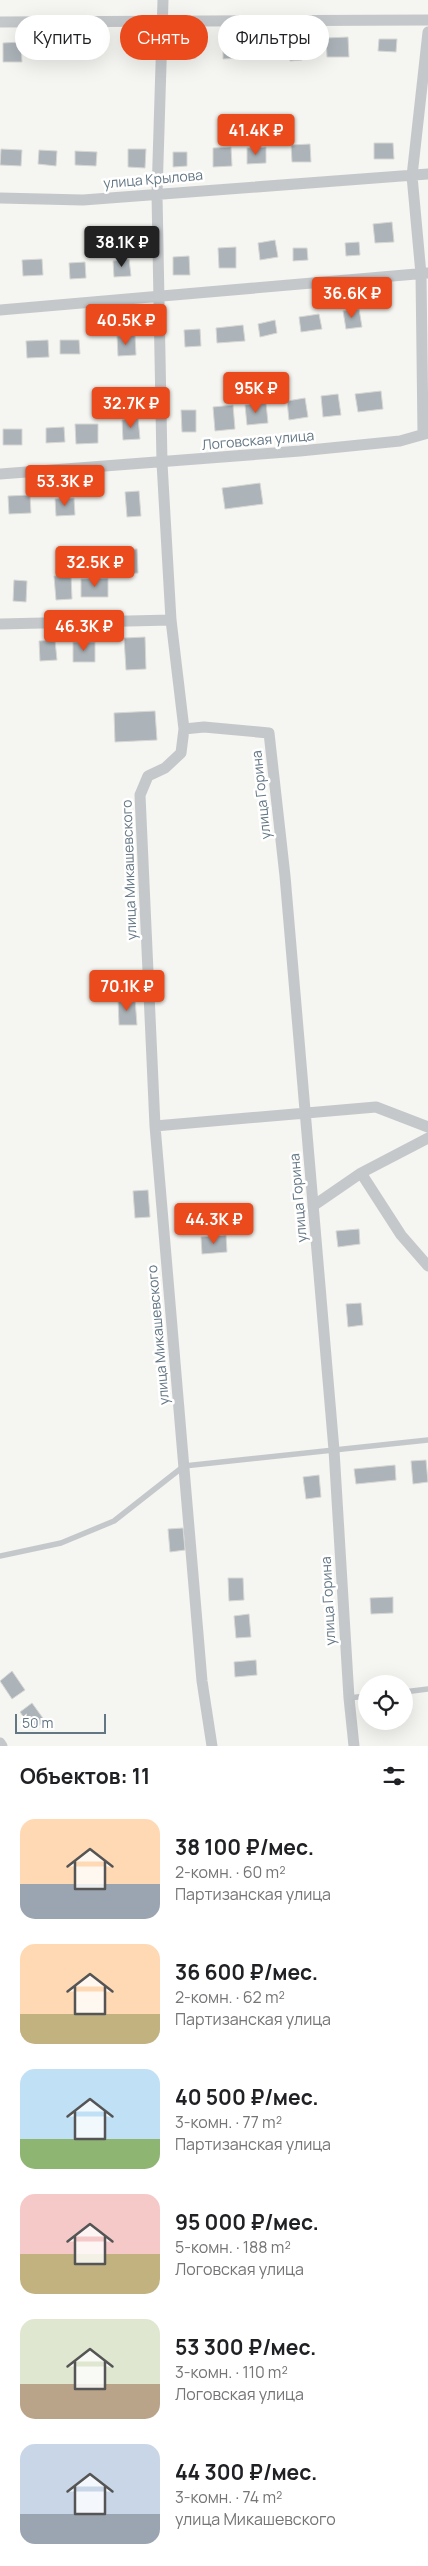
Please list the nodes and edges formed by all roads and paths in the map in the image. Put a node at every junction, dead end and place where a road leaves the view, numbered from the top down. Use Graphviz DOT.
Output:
graph roads {
  1 [pos="163,0"];
  2 [pos="162,15"];
  3 [pos="428,20"];
  4 [pos="120,21"];
  5 [pos="208,21"];
  6 [pos="0,22"];
  7 [pos="428,32"];
  8 [pos="161,60"];
  9 [pos="428,174"];
  10 [pos="412,176"];
  11 [pos="157,194"];
  12 [pos="0,198"];
  13 [pos="424,273"];
  14 [pos="158,298"];
  15 [pos="0,310"];
  16 [pos="425,434"];
  17 [pos="162,463"];
  18 [pos="0,474"];
  19 [pos="171,620"];
  20 [pos="0,624"];
  21 [pos="184,730"];
  22 [pos="305,1113"];
  23 [pos="155,1126"];
  24 [pos="428,1127"];
  25 [pos="428,1138"];
  26 [pos="361,1173"];
  27 [pos="313,1206"];
  28 [pos="428,1266"];
  29 [pos="428,1440"];
  30 [pos="334,1450"];
  31 [pos="184,1466"];
  32 [pos="0,1556"];
  33 [pos="428,1689"];
  34 [pos="413,1691"];
  35 [pos="358,1697"];
  36 [pos="349,1698"];
  37 [pos="212,1746"];
  38 [pos="354,1746"];
  1 -- 2 [label="street, улица Микашевского"];
  3 -- 5 [label="street"];
  4 -- 6 [label="street"];
  7 -- 10 [label="street"];
  8 -- 11 [label="street, улица Микашевского"];
  9 -- 10 [label="street, улица Крылова"];
  10 -- 11 [label="street, улица Крылова"];
  10 -- 13 [label="street"];
  11 -- 12 [label="street, улица Крылова"];
  11 -- 14 [label="street, улица Микашевского"];
  13 -- 14 [label="street"];
  13 -- 16 [label="street"];
  14 -- 15 [label="street"];
  14 -- 17 [label="street, улица Микашевского"];
  16 -- 17 [label="street, Логовская улица"];
  17 -- 18 [label="street, Логовская улица"];
  17 -- 19 [label="street, улица Микашевского"];
  19 -- 20 [label="street"];
  19 -- 21 [label="street, улица Микашевского"];
  21 -- 22 [label="street, улица Горина"];
  21 -- 23 [label="street, улица Микашевского"];
  22 -- 23 [label="street"];
  22 -- 24 [label="street"];
  22 -- 27 [label="street, улица Горина"];
  23 -- 31 [label="street, улица Микашевского"];
  25 -- 26 [label="street"];
  26 -- 27 [label="street"];
  26 -- 28 [label="street"];
  27 -- 30 [label="street, улица Горина"];
  29 -- 30 [label="lane"];
  30 -- 31 [label="lane"];
  30 -- 36 [label="street, улица Горина"];
  31 -- 32 [label="lane"];
  31 -- 37 [label="street, улица Микашевского"];
  33 -- 34 [label="lane"];
  35 -- 36 [label="lane"];
  36 -- 38 [label="street, улица Горина"];
}
